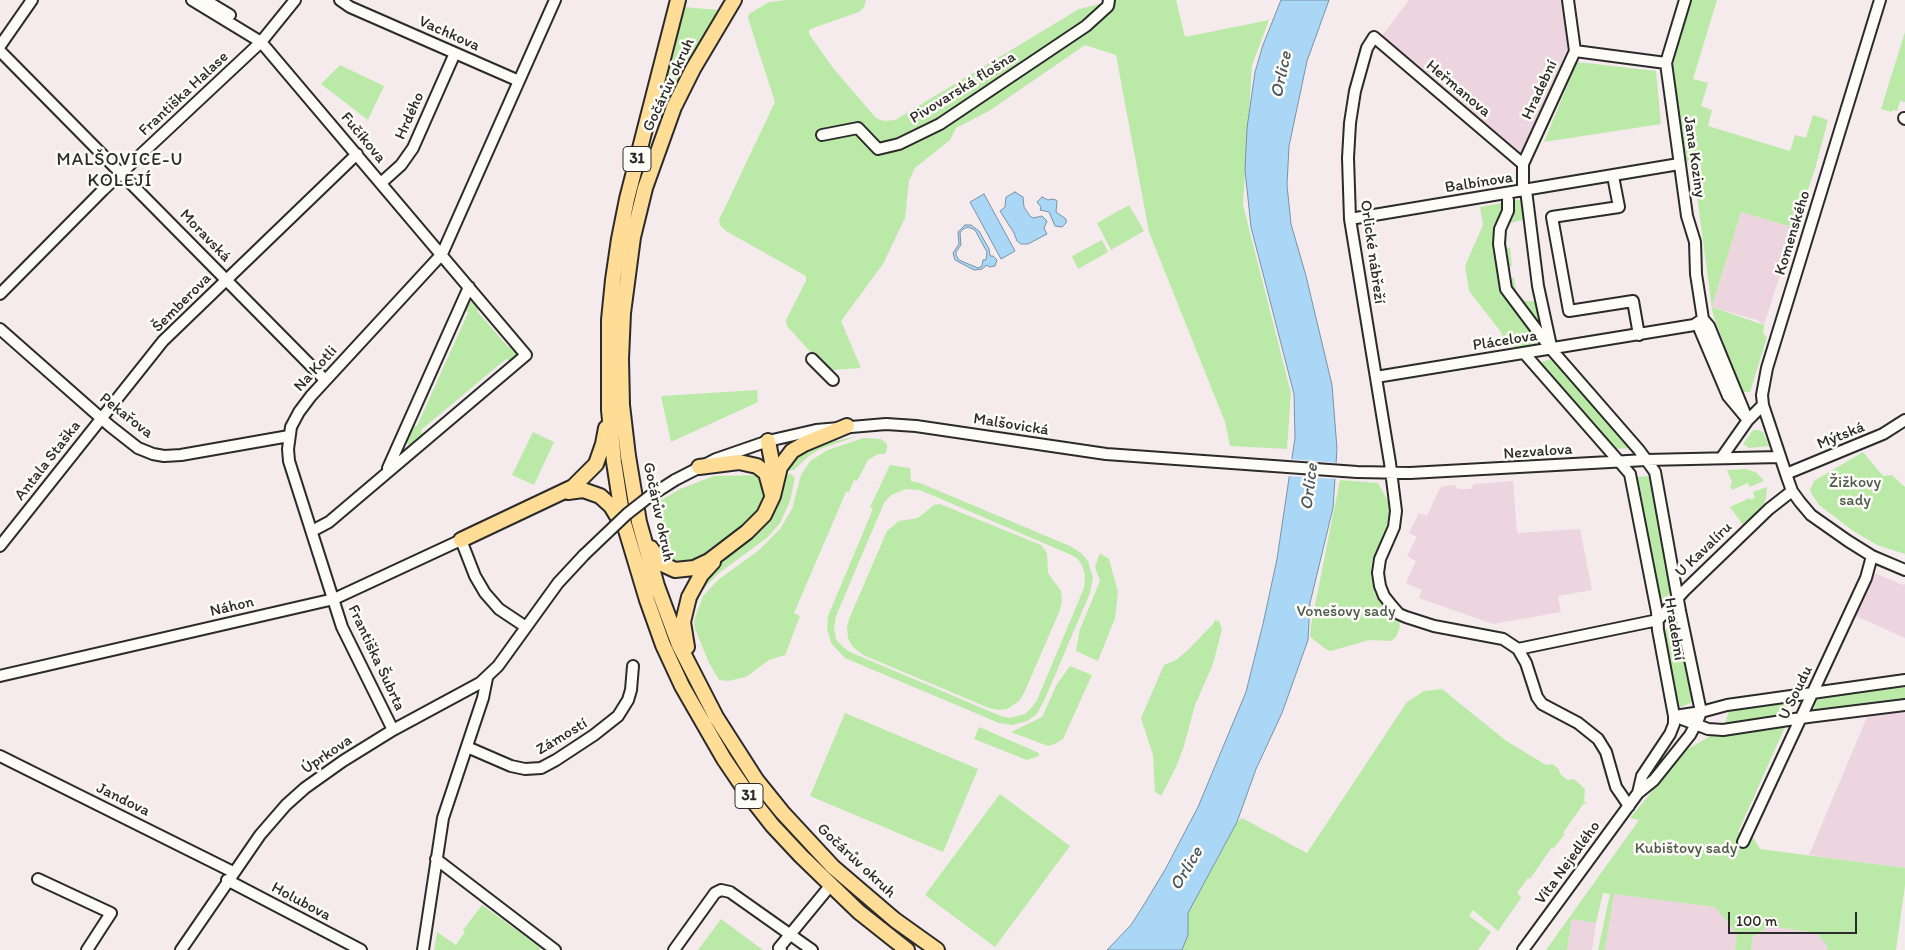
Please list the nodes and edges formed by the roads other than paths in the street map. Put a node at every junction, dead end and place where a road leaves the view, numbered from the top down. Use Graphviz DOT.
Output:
graph roads {
  1 [pos="32,0"];
  2 [pos="192,0"];
  3 [pos="205,0"];
  4 [pos="295,0"];
  5 [pos="340,0"];
  6 [pos="555,0"];
  7 [pos="678,0"];
  8 [pos="734,0"];
  9 [pos="1109,0"];
  10 [pos="1568,0"];
  11 [pos="1686,0"];
  12 [pos="1880,0"];
  13 [pos="1374,37"];
  14 [pos="261,42"];
  15 [pos="0,46"];
  16 [pos="0,51"];
  17 [pos="1575,51"];
  18 [pos="455,53"];
  19 [pos="1666,64"];
  20 [pos="519,81"];
  21 [pos="822,135"];
  22 [pos="357,154"];
  23 [pos="1523,164"];
  24 [pos="1679,164"];
  25 [pos="122,173"];
  26 [pos="1613,176"];
  27 [pos="381,183"];
  28 [pos="1524,190"];
  29 [pos="1508,200"];
  30 [pos="1350,219"];
  31 [pos="442,254"];
  32 [pos="227,280"];
  33 [pos="469,286"];
  34 [pos="0,294"];
  35 [pos="1703,319"];
  36 [pos="0,328"];
  37 [pos="1639,334"];
  38 [pos="1551,349"];
  39 [pos="1524,353"];
  40 [pos="812,359"];
  41 [pos="1376,377"];
  42 [pos="325,380"];
  43 [pos="833,380"];
  44 [pos="1763,405"];
  45 [pos="609,410"];
  46 [pos="101,417"];
  47 [pos="1748,420"];
  48 [pos="1905,420"];
  49 [pos="847,426"];
  50 [pos="289,436"];
  51 [pos="768,441"];
  52 [pos="1780,457"];
  53 [pos="1722,458"];
  54 [pos="1646,460"];
  55 [pos="1619,462"];
  56 [pos="1268,466"];
  57 [pos="699,467"];
  58 [pos="387,472"];
  59 [pos="1391,473"];
  60 [pos="1786,474"];
  61 [pos="675,480"];
  62 [pos="1792,491"];
  63 [pos="560,495"];
  64 [pos="770,503"];
  65 [pos="639,522"];
  66 [pos="312,532"];
  67 [pos="461,540"];
  68 [pos="629,543"];
  69 [pos="0,546"];
  70 [pos="729,547"];
  71 [pos="1872,556"];
  72 [pos="1905,570"];
  73 [pos="1678,598"];
  74 [pos="334,599"];
  75 [pos="1657,620"];
  76 [pos="526,627"];
  77 [pos="1518,649"];
  78 [pos="634,666"];
  79 [pos="0,676"];
  80 [pos="487,678"];
  81 [pos="1905,680"];
  82 [pos="696,682"];
  83 [pos="1812,693"];
  84 [pos="1905,705"];
  85 [pos="1700,712"];
  86 [pos="1674,716"];
  87 [pos="1800,718"];
  88 [pos="1695,726"];
  89 [pos="393,730"];
  90 [pos="467,748"];
  91 [pos="1,758"];
  92 [pos="1638,793"];
  93 [pos="1629,806"];
  94 [pos="1743,842"];
  95 [pos="436,859"];
  96 [pos="230,876"];
  97 [pos="38,879"];
  98 [pos="830,886"];
  99 [pos="790,934"];
  100 [pos="87,950"];
  101 [pos="181,950"];
  102 [pos="361,950"];
  103 [pos="423,950"];
  104 [pos="556,950"];
  105 [pos="674,950"];
  106 [pos="781,950"];
  107 [pos="812,950"];
  108 [pos="907,950"];
  109 [pos="937,950"];
  110 [pos="1523,950"];
  1 -- 15 [label="street"];
  2 -- 14 [label="street, Fučíkova"];
  3 -- 14 [label="street, Fučíkova"];
  4 -- 14 [label="street"];
  5 -- 18 [label="street, Vachkova"];
  6 -- 20 [label="street, Na Kotli"];
  7 -- 45 [label="main road, Gočárův okruh / 31"];
  8 -- 65 [label="main road, Gočárův okruh / 31"];
  9 -- 21 [label="street, Pivovarská flošna"];
  10 -- 17 [label="street, Hradební"];
  11 -- 19 [label="street, Jana Koziny"];
  12 -- 44 [label="street, Komenského"];
  13 -- 23 [label="street, Heřmanova"];
  13 -- 30 [label="street, Orlické nábřeží"];
  14 -- 22 [label="street, Fučíkova"];
  14 -- 25 [label="street, Františka Halase"];
  16 -- 25 [label="street, Moravská"];
  17 -- 19 [label="street"];
  17 -- 23 [label="street, Hradební"];
  18 -- 20 [label="street, Vachkova"];
  18 -- 27 [label="street, Hrdého"];
  19 -- 24 [label="street, Jana Koziny"];
  20 -- 31 [label="street, Na Kotli"];
  22 -- 27 [label="street, Fučíkova"];
  22 -- 32 [label="street, Šemberova"];
  23 -- 28 [label="street, Hradební"];
  24 -- 26 [label="street, Balbínova"];
  24 -- 35 [label="street, Jana Koziny"];
  25 -- 32 [label="street, Moravská"];
  25 -- 34 [label="street, Františka Halase"];
  26 -- 28 [label="street, Balbínova"];
  26 -- 37 [label="street"];
  27 -- 31 [label="street, Fučíkova"];
  28 -- 30 [label="street, Balbínova"];
  28 -- 38 [label="street, Hradební"];
  29 -- 38 [label="street, Hradební"];
  30 -- 41 [label="street, Orlické nábřeží"];
  31 -- 33 [label="street"];
  31 -- 42 [label="street, Na Kotli"];
  32 -- 42 [label="street, Moravská"];
  32 -- 46 [label="street, Šemberova"];
  33 -- 58 [label="street"];
  33 -- 58 [label="street"];
  35 -- 37 [label="street, Plácelova"];
  35 -- 47 [label="street, Jana Koziny"];
  36 -- 46 [label="street, Pekařova"];
  37 -- 38 [label="street, Plácelova"];
  38 -- 39 [label="street, Plácelova"];
  38 -- 54 [label="street, Hradební"];
  39 -- 41 [label="street, Plácelova"];
  39 -- 55 [label="street, Hradební"];
  40 -- 43 [label="street"];
  41 -- 59 [label="street, Orlické nábřeží"];
  42 -- 50 [label="street, Na Kotli"];
  44 -- 47 [label="street"];
  44 -- 52 [label="street, Komenského"];
  45 -- 63 [label="main road"];
  45 -- 68 [label="main road, Gočárův okruh / 31"];
  46 -- 50 [label="street, Pekařova"];
  46 -- 69 [label="street, Antala Staška"];
  47 -- 53 [label="street"];
  48 -- 60 [label="street, Mýtská"];
  49 -- 51 [label="street, Malšovická"];
  49 -- 56 [label="street, Malšovická"];
  49 -- 64 [label="main road"];
  50 -- 66 [label="street, Na Kotli"];
  51 -- 57 [label="street, Malšovická"];
  51 -- 64 [label="main road"];
  52 -- 53 [label="street, Nezvalova"];
  52 -- 60 [label="street, Komenského"];
  53 -- 54 [label="street, Nezvalova"];
  54 -- 55 [label="street, Nezvalova"];
  54 -- 73 [label="street, Hradební"];
  55 -- 59 [label="street, Nezvalova"];
  55 -- 75 [label="street, Hradební"];
  56 -- 59 [label="street, Nezvalova"];
  57 -- 61 [label="street, Malšovická"];
  57 -- 64 [label="main road"];
  58 -- 66 [label="street"];
  59 -- 77 [label="street"];
  60 -- 62 [label="street, Komenského"];
  61 -- 76 [label="street, Úprkova, bridge"];
  62 -- 71 [label="street, Komenského"];
  62 -- 73 [label="street, U Kavalíru"];
  63 -- 67 [label="main road"];
  63 -- 68 [label="main road"];
  64 -- 70 [label="main road"];
  65 -- 70 [label="main road"];
  65 -- 82 [label="main road, Gočárův okruh / 31"];
  66 -- 74 [label="street, Na Kotli"];
  67 -- 74 [label="street, Náhon"];
  67 -- 76 [label="street"];
  68 -- 98 [label="main road, Gočárův okruh / 31"];
  70 -- 82 [label="main road"];
  71 -- 72 [label="street, Komenského"];
  71 -- 83 [label="street, U Soudu"];
  73 -- 75 [label="street, U Kavalíru"];
  73 -- 85 [label="street, Hradební"];
  74 -- 79 [label="street, Náhon"];
  74 -- 89 [label="street, Františka Šubrta"];
  75 -- 77 [label="street"];
  75 -- 86 [label="street, Hradební"];
  76 -- 80 [label="street, Úprkova"];
  77 -- 93 [label="street"];
  78 -- 90 [label="street, Zámostí"];
  80 -- 89 [label="street, Úprkova"];
  80 -- 90 [label="street"];
  81 -- 83 [label="street"];
  82 -- 109 [label="main road, Gočárův okruh / 31"];
  83 -- 85 [label="street"];
  83 -- 87 [label="street, U Soudu"];
  84 -- 87 [label="street"];
  85 -- 86 [label="street"];
  85 -- 88 [label="street, Víta Nejedlého"];
  86 -- 88 [label="street"];
  86 -- 92 [label="street, Víta Nejedlého"];
  87 -- 88 [label="street"];
  87 -- 94 [label="street, U Soudu"];
  88 -- 92 [label="street, Víta Nejedlého"];
  89 -- 96 [label="street, Úprkova"];
  90 -- 95 [label="street"];
  91 -- 96 [label="street, Jandova"];
  92 -- 93 [label="street, Víta Nejedlého"];
  93 -- 110 [label="street, Víta Nejedlého"];
  95 -- 103 [label="street"];
  95 -- 104 [label="street"];
  96 -- 101 [label="street, Úprkova"];
  96 -- 102 [label="street, Holubova"];
  97 -- 100 [label="street"];
  98 -- 99 [label="street"];
  98 -- 108 [label="main road, Gočárův okruh / 31"];
  99 -- 105 [label="street"];
  99 -- 106 [label="street"];
  99 -- 107 [label="street"];
}
